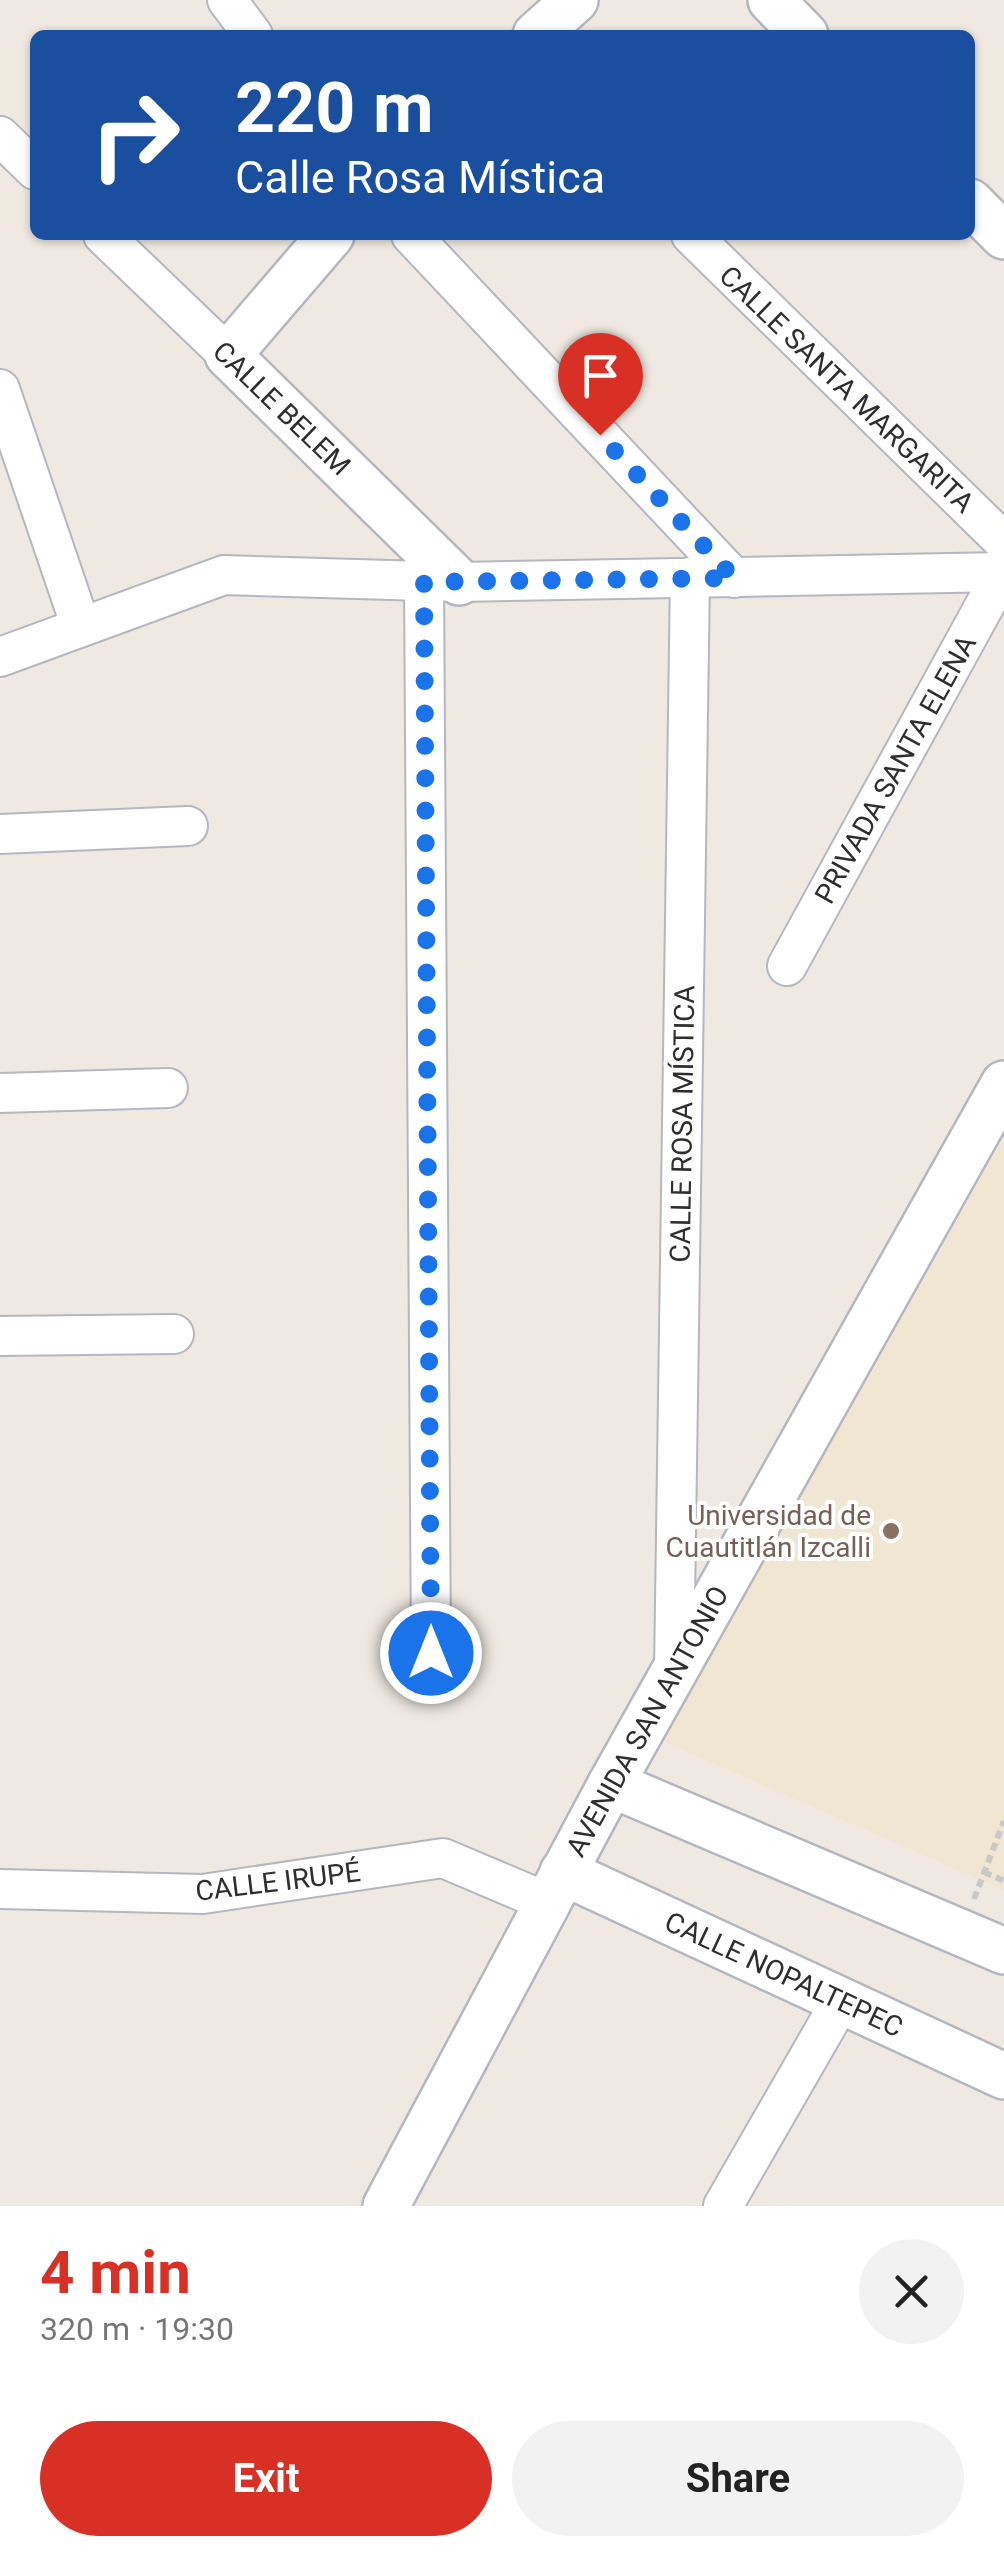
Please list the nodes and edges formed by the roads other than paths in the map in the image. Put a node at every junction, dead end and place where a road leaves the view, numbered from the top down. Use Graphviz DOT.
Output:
graph roads {
  1 [pos="226,0"];
  2 [pos="575,0"];
  3 [pos="771,0"];
  4 [pos="249,30"];
  5 [pos="542,30"];
  6 [pos="801,30"];
  7 [pos="0,136"];
  8 [pos="30,165"];
  9 [pos="975,207"];
  10 [pos="1004,236"];
  11 [pos="108,240"];
  12 [pos="327,240"];
  13 [pos="415,240"];
  14 [pos="696,240"];
  15 [pos="228,355"];
  16 [pos="0,389"];
  17 [pos="1004,542"];
  18 [pos="1003,572"];
  19 [pos="690,577"];
  20 [pos="734,578"];
  21 [pos="442,582"];
  22 [pos="81,627"];
  23 [pos="0,657"];
  24 [pos="188,826"];
  25 [pos="0,834"];
  26 [pos="786,966"];
  27 [pos="1004,1084"];
  28 [pos="168,1088"];
  29 [pos="0,1092"];
  30 [pos="174,1334"];
  31 [pos="0,1336"];
  32 [pos="431,1653"];
  33 [pos="674,1671"];
  34 [pos="612,1784"];
  35 [pos="555,1887"];
  36 [pos="0,1888"];
  37 [pos="1004,1952"];
  38 [pos="841,2000"];
  39 [pos="1004,2076"];
  40 [pos="386,2206"];
  41 [pos="723,2206"];
  1 -- 4 [label="street"];
  2 -- 5 [label="street"];
  3 -- 6 [label="street"];
  7 -- 8 [label="street"];
  9 -- 10 [label="street"];
  11 -- 15 [label="street, CALLE BELEM"];
  12 -- 15 [label="street"];
  13 -- 20 [label="street"];
  14 -- 17 [label="street, CALLE SANTA MARGARITA"];
  15 -- 21 [label="street, CALLE BELEM"];
  16 -- 22 [label="street"];
  18 -- 20 [label="street"];
  18 -- 26 [label="street, PRIVADA SANTA ELENA"];
  19 -- 20 [label="street"];
  19 -- 21 [label="street"];
  19 -- 33 [label="street, CALLE ROSA MÍSTICA"];
  21 -- 22 [label="street"];
  21 -- 32 [label="street"];
  22 -- 23 [label="street"];
  24 -- 25 [label="street"];
  27 -- 33 [label="street, AVENIDA SAN ANTONIO"];
  28 -- 29 [label="street"];
  30 -- 31 [label="street"];
  33 -- 34 [label="street, AVENIDA SAN ANTONIO"];
  34 -- 35 [label="street, AVENIDA SAN ANTONIO"];
  34 -- 37 [label="street"];
  35 -- 36 [label="street, CALLE IRUPÉ"];
  35 -- 38 [label="street, CALLE NOPALTEPEC"];
  35 -- 40 [label="street, AVENIDA SAN ANTONIO"];
  38 -- 39 [label="street, CALLE NOPALTEPEC"];
  38 -- 41 [label="street"];
}
